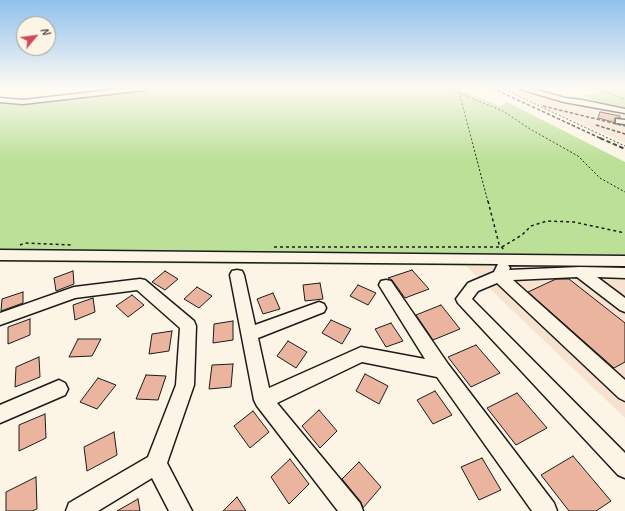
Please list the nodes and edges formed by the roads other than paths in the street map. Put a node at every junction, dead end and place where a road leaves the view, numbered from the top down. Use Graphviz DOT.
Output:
graph roads {
  1 [pos="0,255"];
  2 [pos="500,261"];
  3 [pos="625,261"];
  4 [pos="580,272"];
  5 [pos="625,272"];
  6 [pos="237,275"];
  7 [pos="386,285"];
  8 [pos="625,306"];
  9 [pos="319,308"];
  10 [pos="0,318"];
  11 [pos="250,334"];
  12 [pos="442,370"];
  13 [pos="59,389"];
  14 [pos="625,392"];
  15 [pos="263,400"];
  16 [pos="0,414"];
  17 [pos="156,464"];
  18 [pos="625,468"];
  19 [pos="78,511"];
  20 [pos="180,511"];
  21 [pos="352,511"];
  22 [pos="546,511"];
  1 -- 2 [label="lane"];
  2 -- 3 [label="lane"];
  2 -- 4 [label="lane"];
  2 -- 14 [label="lane"];
  2 -- 18 [label="lane"];
  4 -- 5 [label="lane"];
  4 -- 8 [label="lane"];
  6 -- 11 [label="lane"];
  7 -- 12 [label="lane"];
  9 -- 11 [label="lane"];
  10 -- 17 [label="lane"];
  11 -- 15 [label="lane"];
  12 -- 15 [label="lane"];
  12 -- 22 [label="lane"];
  13 -- 16 [label="lane"];
  15 -- 21 [label="lane"];
  17 -- 19 [label="lane"];
  17 -- 20 [label="lane"];
}
